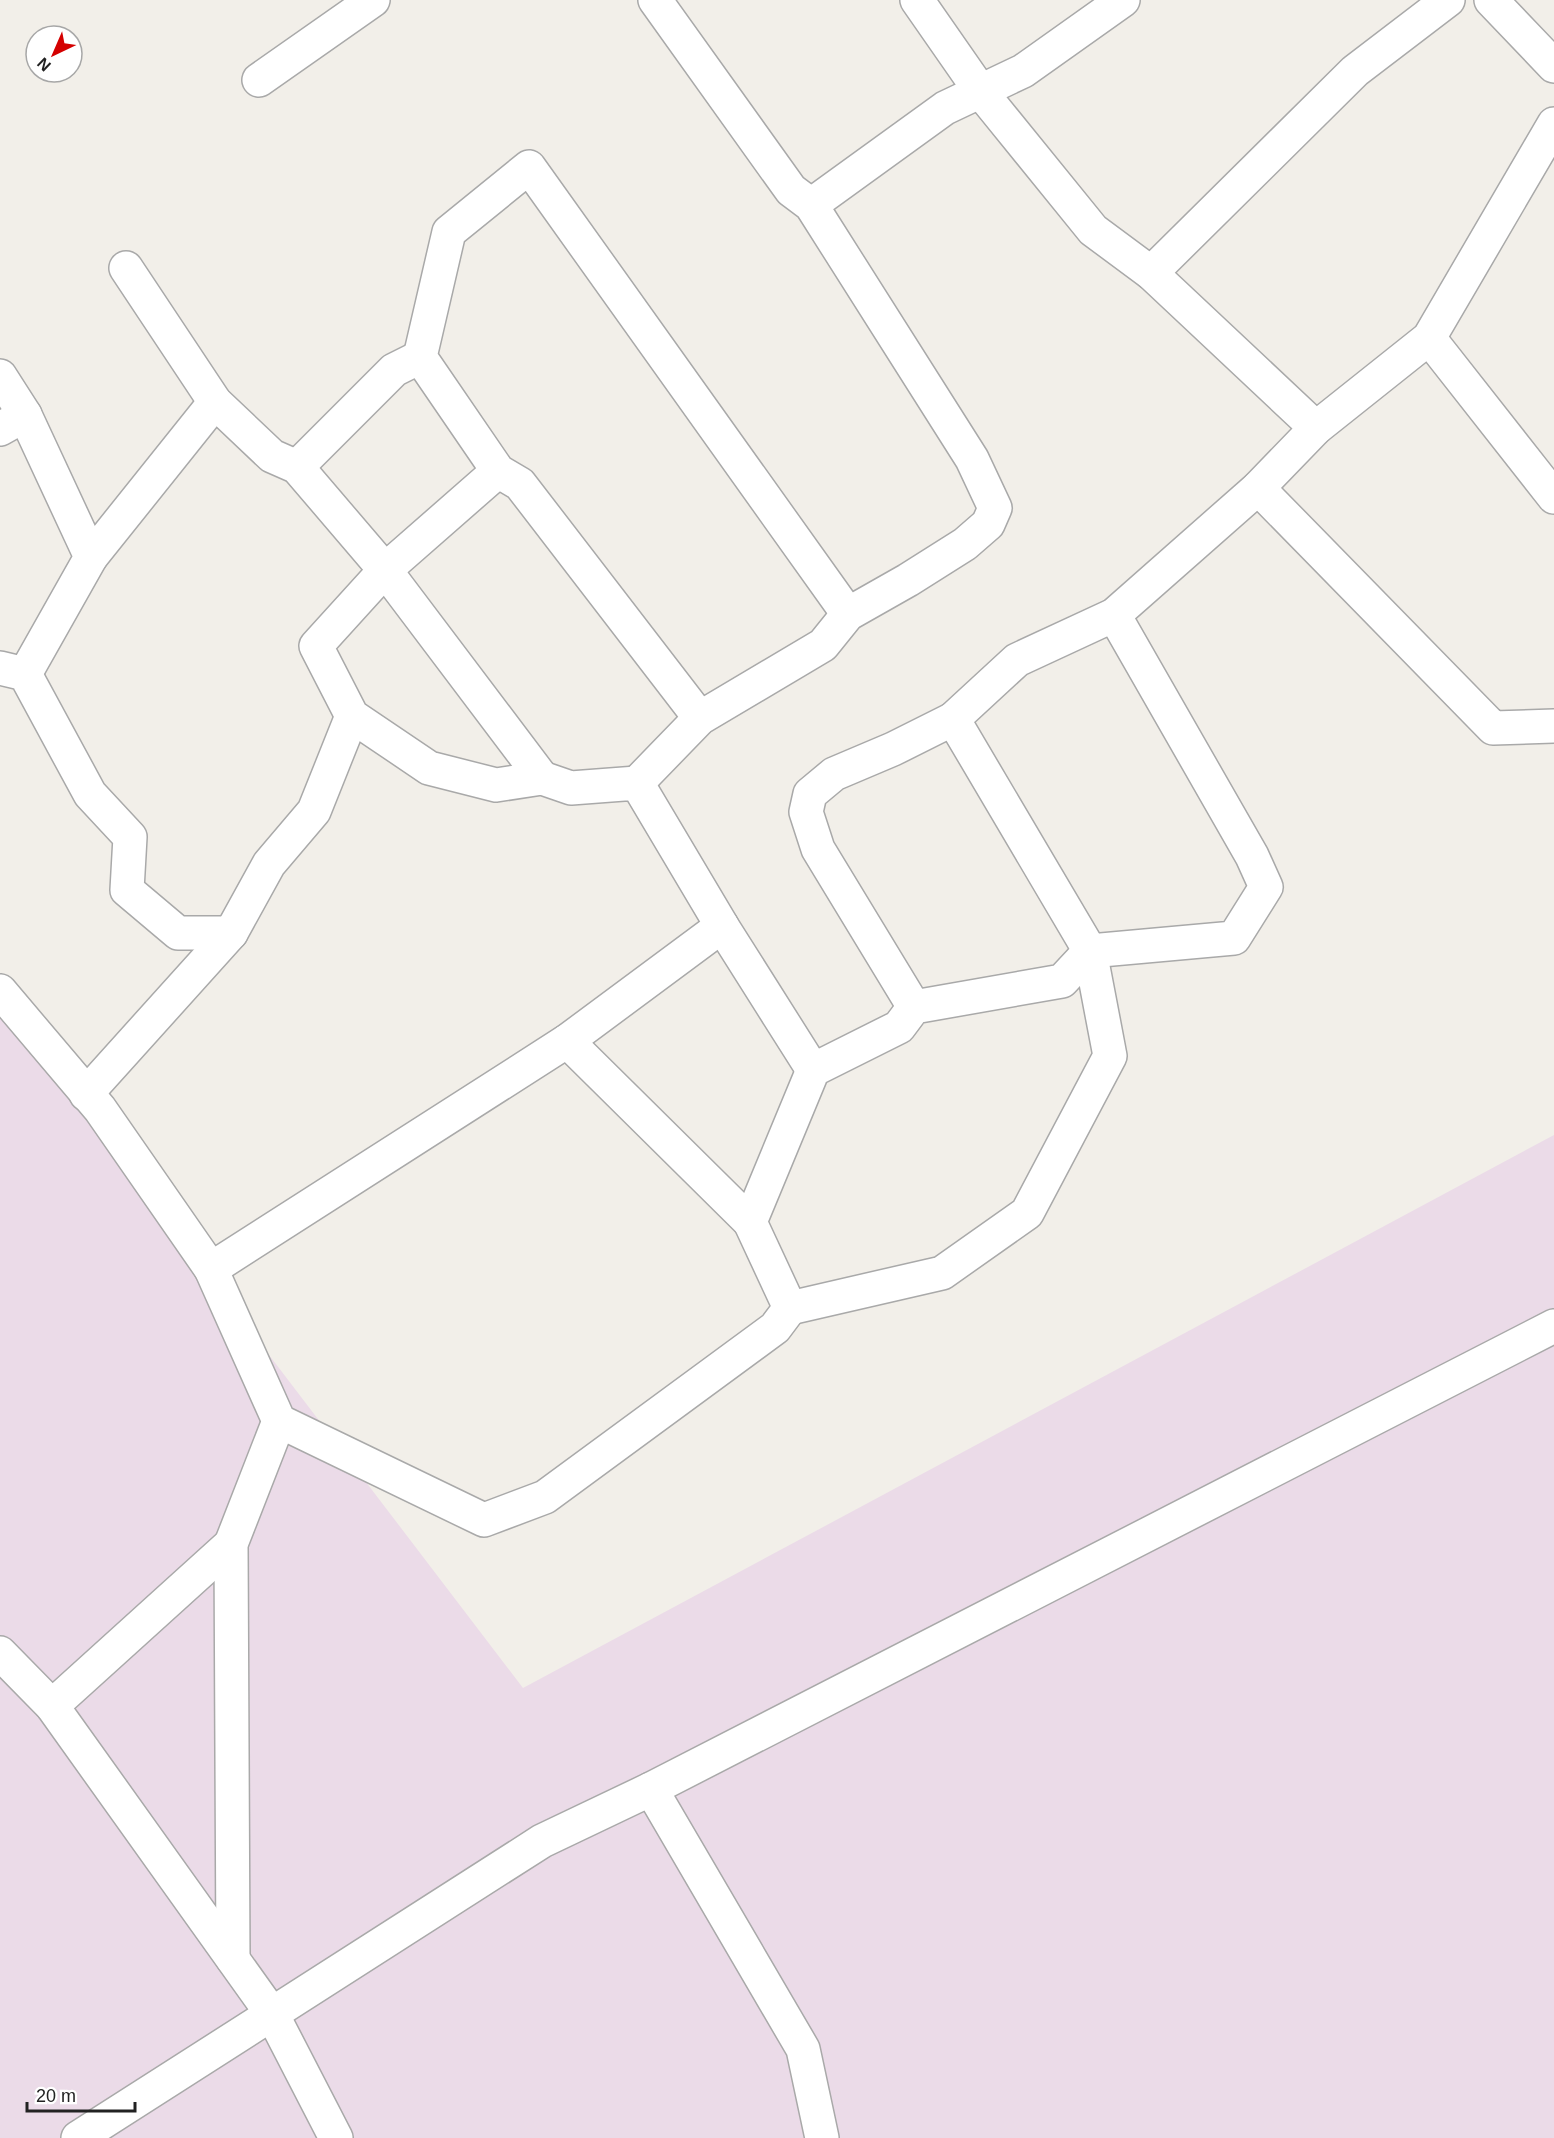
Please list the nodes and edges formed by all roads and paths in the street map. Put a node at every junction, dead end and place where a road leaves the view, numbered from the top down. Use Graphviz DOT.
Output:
graph roads {
  1 [pos="373,0"];
  2 [pos="655,0"];
  3 [pos="917,0"];
  4 [pos="1123,0"];
  5 [pos="1448,0"];
  6 [pos="1491,0"];
  7 [pos="1554,66"];
  8 [pos="260,80"];
  9 [pos="981,92"];
  10 [pos="1554,124"];
  11 [pos="811,205"];
  12 [pos="126,268"];
  13 [pos="1151,273"];
  14 [pos="1430,338"];
  15 [pos="420,357"];
  16 [pos="0,376"];
  17 [pos="215,402"];
  18 [pos="12,422"];
  19 [pos="1316,428"];
  20 [pos="297,467"];
  21 [pos="498,471"];
  22 [pos="1258,488"];
  23 [pos="1554,497"];
  24 [pos="91,558"];
  25 [pos="385,570"];
  26 [pos="848,614"];
  27 [pos="1114,615"];
  28 [pos="13,671"];
  29 [pos="352,716"];
  30 [pos="700,718"];
  31 [pos="953,719"];
  32 [pos="1554,726"];
  33 [pos="542,778"];
  34 [pos="637,783"];
  35 [pos="722,926"];
  36 [pos="231,933"];
  37 [pos="1090,951"];
  38 [pos="0,992"];
  39 [pos="914,1007"];
  40 [pos="567,1041"];
  41 [pos="813,1070"];
  42 [pos="86,1094"];
  43 [pos="750,1222"];
  44 [pos="211,1269"];
  45 [pos="790,1308"];
  46 [pos="1554,1326"];
  47 [pos="279,1421"];
  48 [pos="231,1544"];
  49 [pos="0,1653"];
  50 [pos="52,1706"];
  51 [pos="651,1789"];
  52 [pos="233,1959"];
  53 [pos="272,2014"];
  54 [pos="78,2138"];
  55 [pos="336,2138"];
  56 [pos="822,2138"];
  1 -- 8 [label="street"];
  2 -- 11 [label="street"];
  3 -- 9 [label="street"];
  4 -- 9 [label="street"];
  5 -- 13 [label="street"];
  6 -- 7 [label="street"];
  9 -- 11 [label="street"];
  9 -- 13 [label="street"];
  10 -- 14 [label="street"];
  11 -- 26 [label="street"];
  12 -- 17 [label="street"];
  13 -- 19 [label="street"];
  14 -- 19 [label="street"];
  14 -- 23 [label="street"];
  15 -- 20 [label="street"];
  15 -- 21 [label="street"];
  15 -- 26 [label="street"];
  16 -- 18 [label="street"];
  17 -- 20 [label="street"];
  17 -- 24 [label="street"];
  18 -- 24 [label="street"];
  19 -- 22 [label="street"];
  20 -- 25 [label="street"];
  21 -- 25 [label="street"];
  21 -- 30 [label="street"];
  22 -- 27 [label="street"];
  22 -- 32 [label="street"];
  24 -- 28 [label="street"];
  25 -- 29 [label="street"];
  25 -- 33 [label="street"];
  26 -- 30 [label="street"];
  27 -- 31 [label="street"];
  27 -- 37 [label="street"];
  28 -- 36 [label="street"];
  29 -- 33 [label="street"];
  29 -- 36 [label="street"];
  30 -- 34 [label="street"];
  31 -- 37 [label="street"];
  31 -- 39 [label="street"];
  33 -- 34 [label="street"];
  34 -- 35 [label="street"];
  35 -- 40 [label="street"];
  35 -- 41 [label="street"];
  36 -- 42 [label="street"];
  37 -- 39 [label="street"];
  37 -- 45 [label="street"];
  38 -- 42 [label="street"];
  39 -- 41 [label="street"];
  40 -- 43 [label="street"];
  40 -- 44 [label="street"];
  41 -- 43 [label="street"];
  42 -- 44 [label="street"];
  43 -- 45 [label="street"];
  44 -- 47 [label="street"];
  45 -- 47 [label="street"];
  46 -- 51 [label="street"];
  47 -- 48 [label="street"];
  48 -- 50 [label="street"];
  48 -- 52 [label="street"];
  49 -- 50 [label="street"];
  50 -- 52 [label="street"];
  51 -- 53 [label="street"];
  51 -- 56 [label="street"];
  52 -- 53 [label="street"];
  53 -- 54 [label="street"];
  53 -- 55 [label="street"];
}
